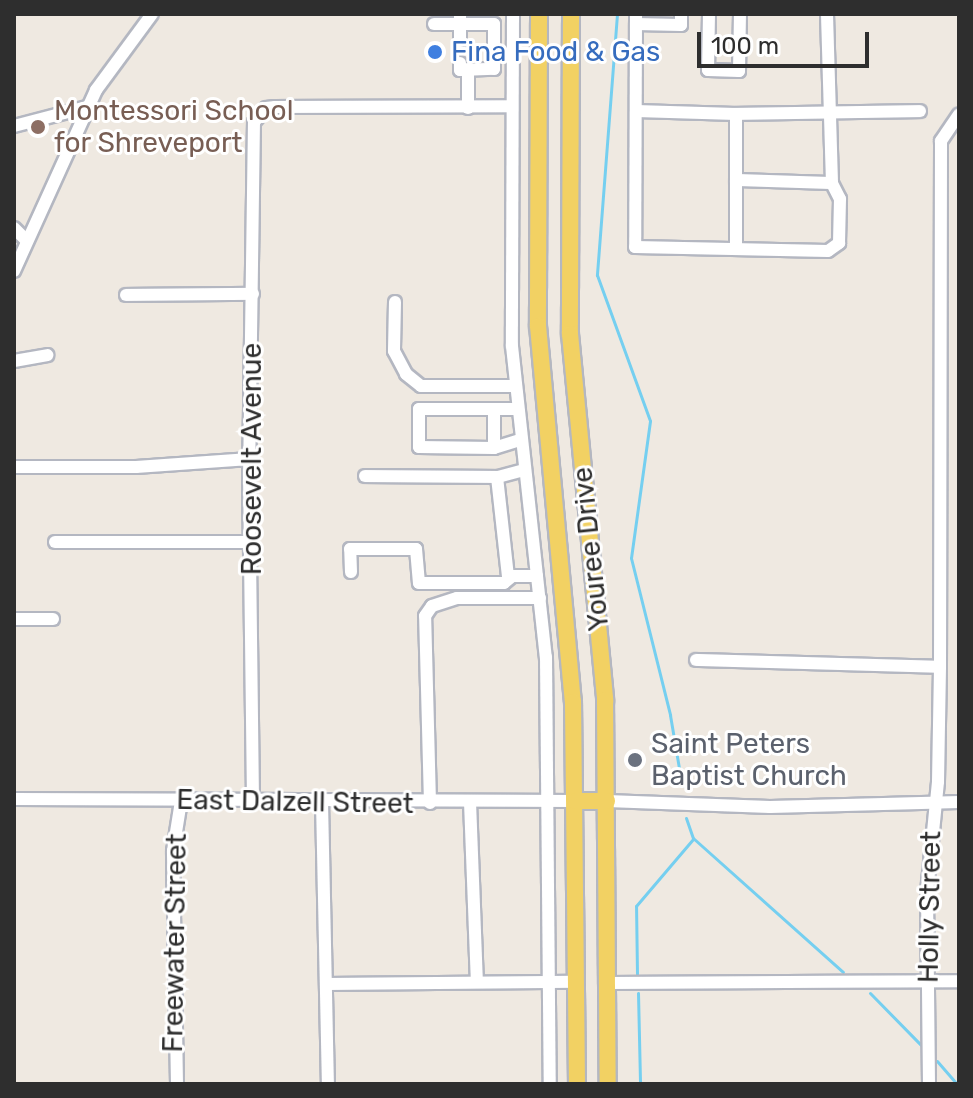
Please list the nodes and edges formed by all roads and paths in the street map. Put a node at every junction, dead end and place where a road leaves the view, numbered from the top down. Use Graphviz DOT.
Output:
graph roads {
  1 [pos="152,14"];
  2 [pos="513,14"];
  3 [pos="539,14"];
  4 [pos="571,14"];
  5 [pos="681,14"];
  6 [pos="709,14"];
  7 [pos="740,14"];
  8 [pos="827,14"];
  9 [pos="460,19"];
  10 [pos="636,19"];
  11 [pos="434,24"];
  12 [pos="460,41"];
  13 [pos="494,51"];
  14 [pos="513,51"];
  15 [pos="512,106"];
  16 [pos="87,107"];
  17 [pos="468,108"];
  18 [pos="636,111"];
  19 [pos="920,111"];
  20 [pos="830,113"];
  21 [pos="736,114"];
  22 [pos="959,114"];
  23 [pos="14,126"];
  24 [pos="736,180"];
  25 [pos="832,183"];
  26 [pos="14,228"];
  27 [pos="27,241"];
  28 [pos="736,248"];
  29 [pos="14,270"];
  30 [pos="253,294"];
  31 [pos="126,295"];
  32 [pos="395,302"];
  33 [pos="47,355"];
  34 [pos="14,361"];
  35 [pos="460,386"];
  36 [pos="515,386"];
  37 [pos="461,409"];
  38 [pos="494,409"];
  39 [pos="517,409"];
  40 [pos="520,440"];
  41 [pos="494,448"];
  42 [pos="250,459"];
  43 [pos="14,467"];
  44 [pos="524,470"];
  45 [pos="365,476"];
  46 [pos="497,477"];
  47 [pos="55,542"];
  48 [pos="250,542"];
  49 [pos="351,572"];
  50 [pos="537,576"];
  51 [pos="510,578"];
  52 [pos="540,598"];
  53 [pos="14,619"];
  54 [pos="53,619"];
  55 [pos="696,660"];
  56 [pos="940,667"];
  57 [pos="14,799"];
  58 [pos="551,800"];
  59 [pos="181,801"];
  60 [pos="253,801"];
  61 [pos="575,801"];
  62 [pos="607,801"];
  63 [pos="322,802"];
  64 [pos="470,802"];
  65 [pos="959,802"];
  66 [pos="430,803"];
  67 [pos="934,805"];
  68 [pos="927,981"];
  69 [pos="959,981"];
  70 [pos="477,982"];
  71 [pos="550,982"];
  72 [pos="576,982"];
  73 [pos="608,983"];
  74 [pos="326,984"];
  75 [pos="177,1084"];
  76 [pos="328,1084"];
  77 [pos="550,1084"];
  78 [pos="577,1084"];
  79 [pos="608,1084"];
  80 [pos="929,1084"];
  1 -- 16 [label="street"];
  2 -- 14 [label="street"];
  3 -- 61 [label="main road, Youree Drive"];
  4 -- 62 [label="main road, Youree Drive"];
  5 -- 10 [label="street"];
  6 -- 7 [label="street"];
  8 -- 20 [label="street"];
  9 -- 11 [label="street"];
  9 -- 12 [label="street"];
  9 -- 13 [label="street"];
  10 -- 18 [label="street"];
  13 -- 14 [label="street"];
  13 -- 17 [label="street"];
  14 -- 15 [label="street"];
  15 -- 17 [label="street"];
  15 -- 36 [label="street"];
  16 -- 23 [label="street"];
  16 -- 27 [label="street"];
  17 -- 30 [label="street, Roosevelt Avenue"];
  18 -- 21 [label="street"];
  18 -- 28 [label="street"];
  19 -- 20 [label="street"];
  20 -- 21 [label="street"];
  20 -- 25 [label="street"];
  21 -- 24 [label="street"];
  22 -- 56 [label="street, Holly Street"];
  24 -- 25 [label="street"];
  24 -- 28 [label="street"];
  25 -- 28 [label="street"];
  26 -- 27 [label="street"];
  27 -- 29 [label="street"];
  30 -- 31 [label="street"];
  30 -- 42 [label="street, Roosevelt Avenue"];
  32 -- 35 [label="street"];
  33 -- 34 [label="street"];
  35 -- 36 [label="street"];
  35 -- 37 [label="street"];
  36 -- 39 [label="street"];
  37 -- 38 [label="street"];
  37 -- 41 [label="street"];
  38 -- 39 [label="street"];
  38 -- 41 [label="street"];
  39 -- 40 [label="street"];
  40 -- 41 [label="street"];
  40 -- 44 [label="street"];
  42 -- 43 [label="street"];
  42 -- 48 [label="street, Roosevelt Avenue"];
  44 -- 46 [label="street"];
  44 -- 50 [label="street"];
  45 -- 46 [label="street"];
  46 -- 51 [label="street"];
  47 -- 48 [label="street"];
  48 -- 60 [label="street, Roosevelt Avenue"];
  49 -- 51 [label="street"];
  50 -- 51 [label="street"];
  50 -- 52 [label="street"];
  52 -- 58 [label="street"];
  52 -- 66 [label="street"];
  53 -- 54 [label="street"];
  55 -- 56 [label="street"];
  56 -- 67 [label="street, Holly Street"];
  57 -- 59 [label="street, East Dalzell Street"];
  58 -- 61 [label="street, East Dalzell Street"];
  58 -- 64 [label="street, East Dalzell Street"];
  58 -- 71 [label="street"];
  59 -- 60 [label="street, East Dalzell Street"];
  59 -- 75 [label="street, Freewater Street"];
  60 -- 63 [label="street, East Dalzell Street"];
  61 -- 62 [label="main road"];
  61 -- 72 [label="main road, Youree Drive"];
  62 -- 67 [label="street"];
  62 -- 73 [label="main road, Youree Drive"];
  63 -- 66 [label="street, East Dalzell Street"];
  63 -- 74 [label="street"];
  64 -- 66 [label="street, East Dalzell Street"];
  64 -- 70 [label="street"];
  65 -- 67 [label="street"];
  67 -- 68 [label="street, Holly Street"];
  68 -- 69 [label="street"];
  68 -- 73 [label="street"];
  68 -- 80 [label="street, Holly Street"];
  70 -- 71 [label="street"];
  70 -- 74 [label="street"];
  71 -- 72 [label="street"];
  71 -- 77 [label="street"];
  72 -- 78 [label="main road, Youree Drive"];
  73 -- 79 [label="main road, Youree Drive"];
  74 -- 76 [label="street"];
}
